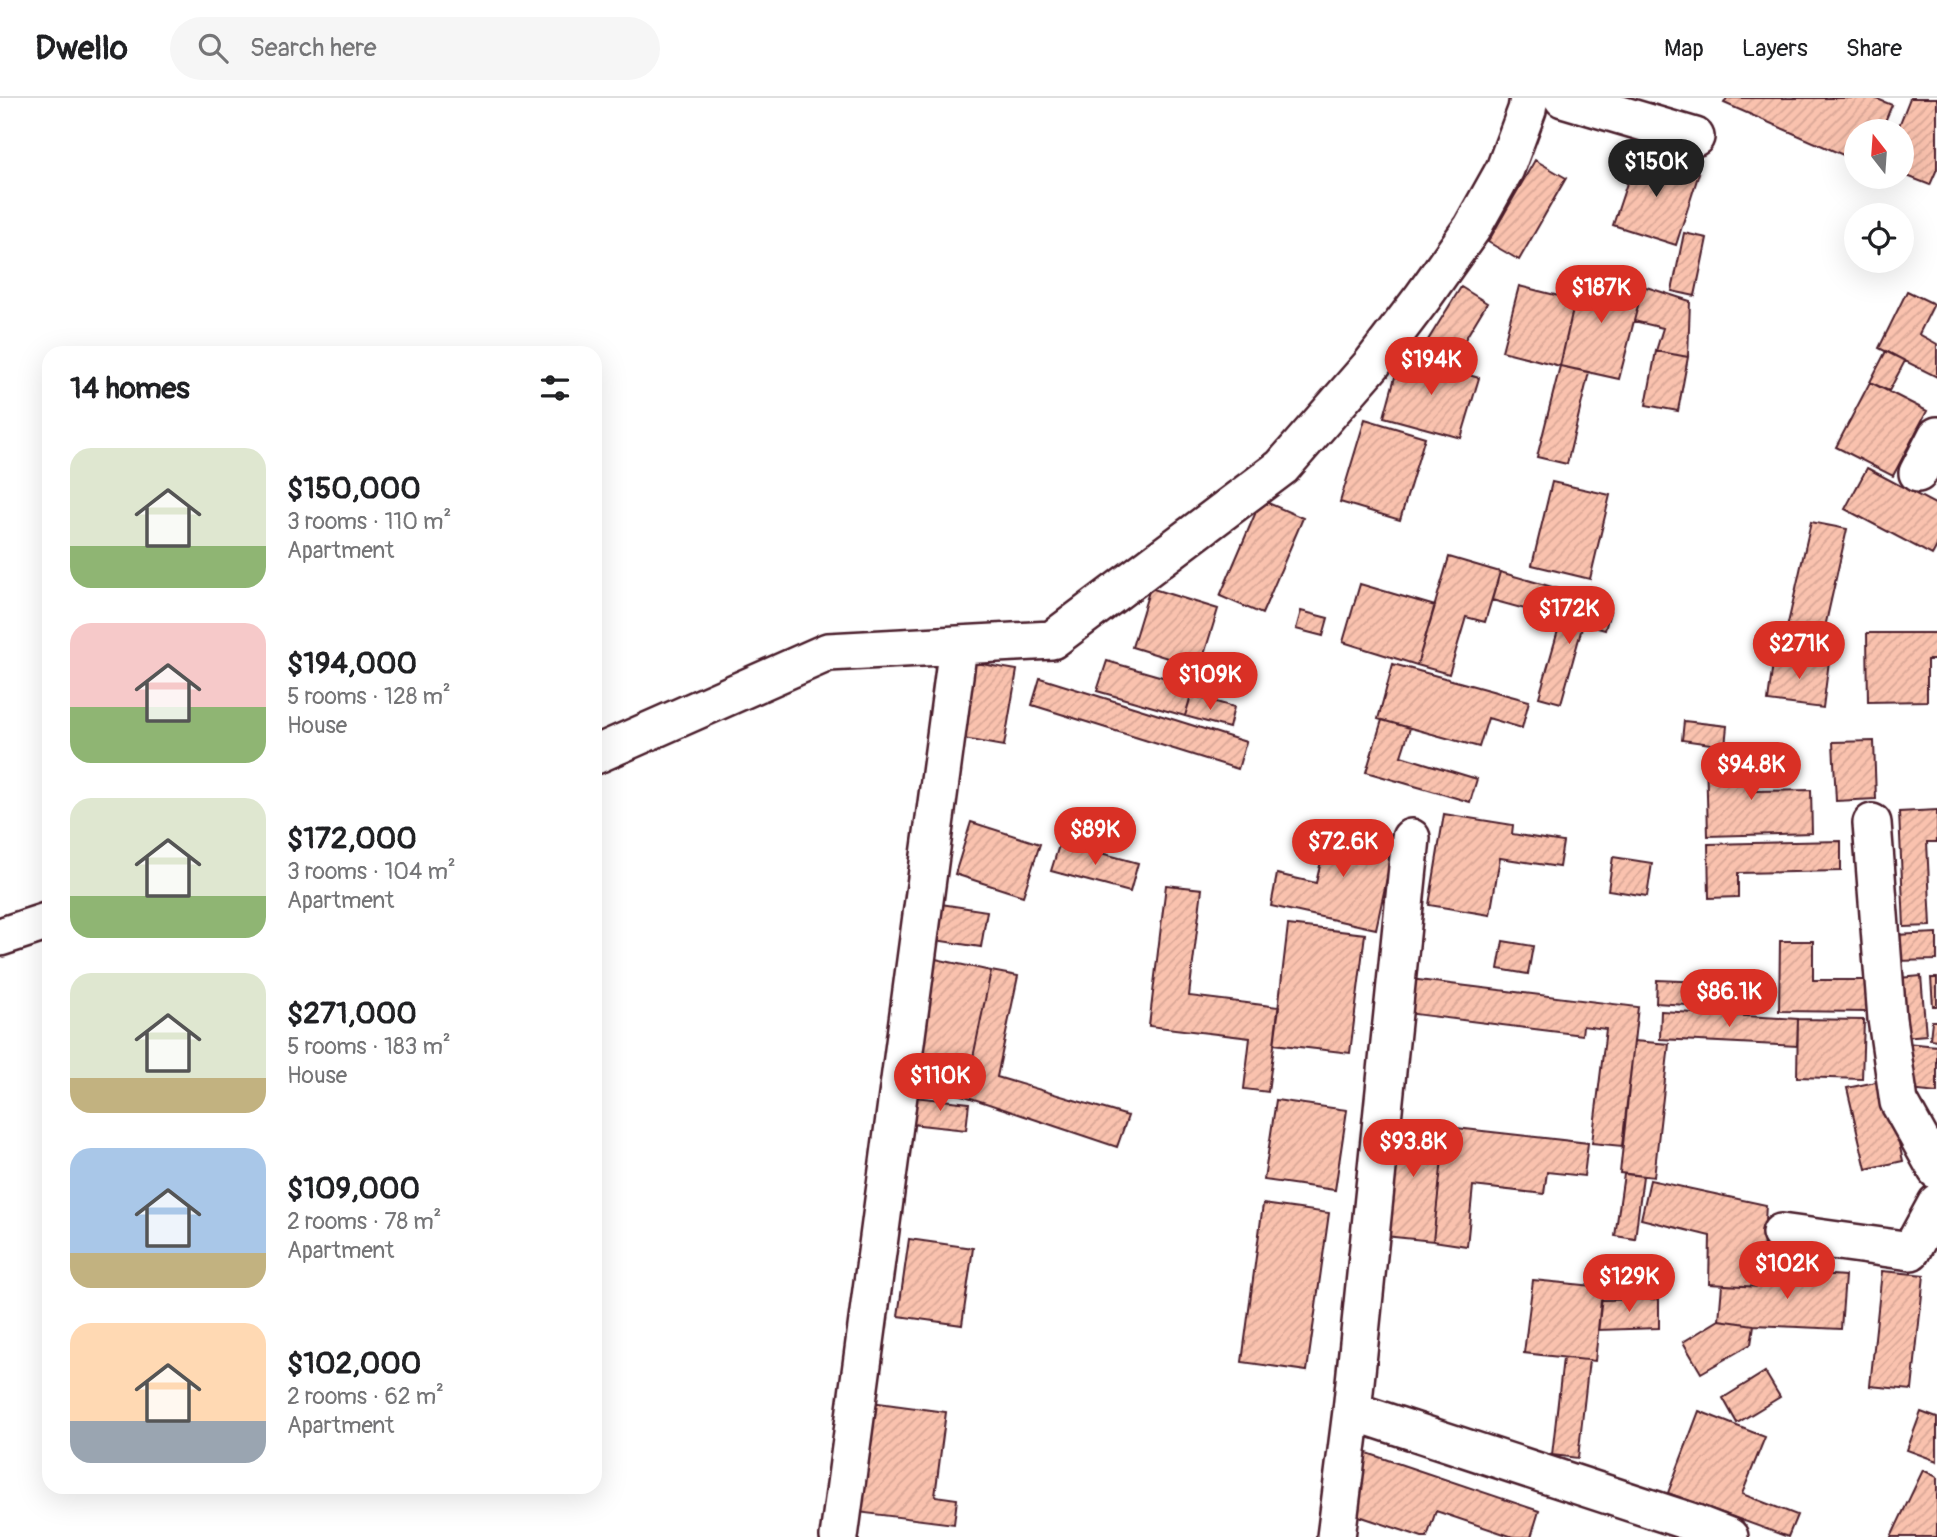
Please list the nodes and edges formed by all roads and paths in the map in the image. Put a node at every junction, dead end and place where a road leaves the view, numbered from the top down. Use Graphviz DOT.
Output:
graph roads {
  1 [pos="1529,98"];
  2 [pos="1563,98"];
  3 [pos="1695,137"];
  4 [pos="1937,436"];
  5 [pos="1918,473"];
  6 [pos="958,646"];
  7 [pos="602,752"];
  8 [pos="1872,823"];
  9 [pos="1411,838"];
  10 [pos="42,923"];
  11 [pos="0,937"];
  12 [pos="1937,1170"];
  13 [pos="1937,1203"];
  14 [pos="1781,1233"];
  15 [pos="1352,1411"];
  16 [pos="839,1537"];
  17 [pos="1336,1537"];
  18 [pos="1729,1537"];
  1 -- 6 [label="street"];
  2 -- 3 [label="street"];
  4 -- 5 [label="street"];
  6 -- 7 [label="street"];
  6 -- 16 [label="street"];
  8 -- 12 [label="street"];
  9 -- 15 [label="street"];
  10 -- 11 [label="street"];
  13 -- 14 [label="street"];
  15 -- 17 [label="street"];
  15 -- 18 [label="street"];
}
